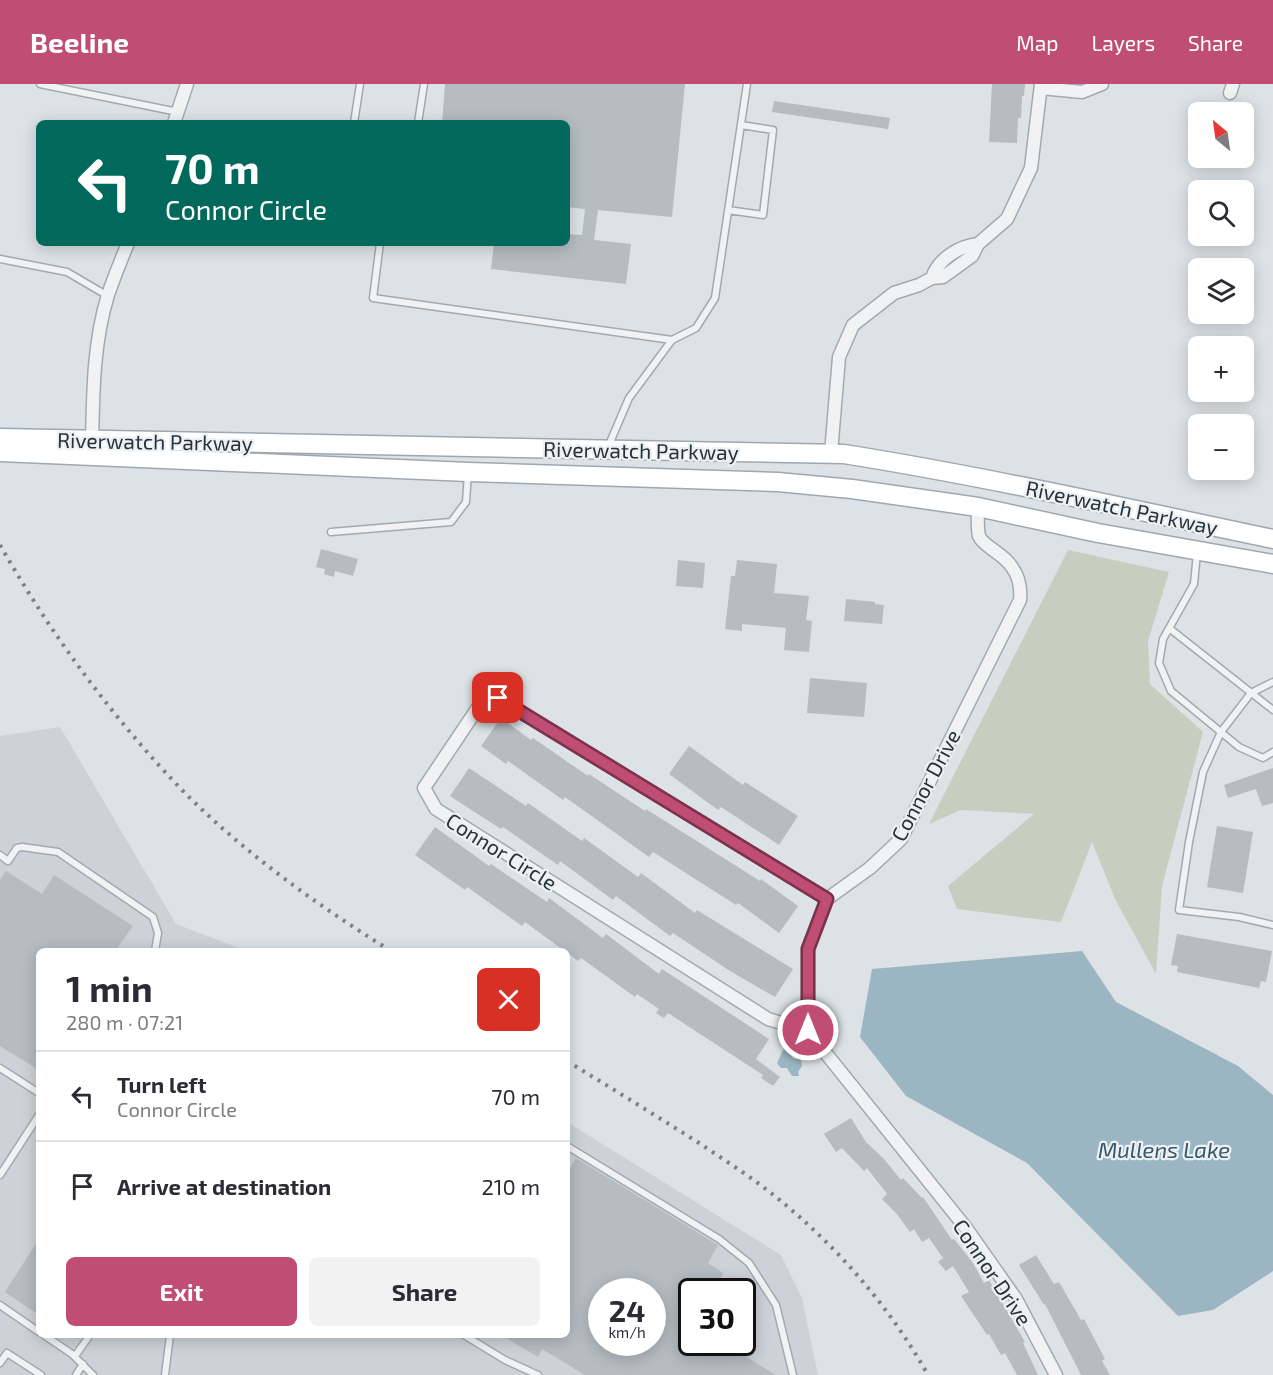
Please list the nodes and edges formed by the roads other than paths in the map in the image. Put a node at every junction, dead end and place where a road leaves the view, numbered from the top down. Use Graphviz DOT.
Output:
graph roads {
  1 [pos="40,84"];
  2 [pos="187,84"];
  3 [pos="360,84"];
  4 [pos="424,84"];
  5 [pos="747,84"];
  6 [pos="1102,84"];
  7 [pos="1041,86"];
  8 [pos="176,117"];
  9 [pos="354,120"];
  10 [pos="418,120"];
  11 [pos="741,125"];
  12 [pos="728,210"];
  13 [pos="127,246"];
  14 [pos="380,246"];
  15 [pos="0,259"];
  16 [pos="108,296"];
  17 [pos="672,340"];
  18 [pos="0,438"];
  19 [pos="92,447"];
  20 [pos="607,449"];
  21 [pos="7,452"];
  22 [pos="831,453"];
  23 [pos="468,472"];
  24 [pos="978,507"];
  25 [pos="331,532"];
  26 [pos="1273,539"];
  27 [pos="1197,550"];
  28 [pos="1273,564"];
  29 [pos="1169,628"];
  30 [pos="1273,682"];
  31 [pos="1251,693"];
  32 [pos="1273,710"];
  33 [pos="1221,732"];
  34 [pos="1273,752"];
  35 [pos="0,855"];
  36 [pos="827,899"];
  37 [pos="1273,926"];
  38 [pos="156,948"];
  39 [pos="808,1030"];
  40 [pos="0,1068"];
  41 [pos="36,1091"];
  42 [pos="36,1120"];
  43 [pos="570,1148"];
  44 [pos="0,1175"];
  45 [pos="1,1309"];
  46 [pos="36,1330"];
  47 [pos="48,1338"];
  48 [pos="88,1338"];
  49 [pos="170,1338"];
  50 [pos="469,1338"];
  51 [pos="75,1356"];
  52 [pos="0,1363"];
  53 [pos="83,1364"];
  54 [pos="40,1375"];
  55 [pos="76,1375"];
  56 [pos="93,1375"];
  57 [pos="165,1375"];
  58 [pos="538,1375"];
  59 [pos="793,1375"];
  60 [pos="1056,1375"];
  1 -- 8 [label="lane"];
  2 -- 8 [label="street"];
  3 -- 9 [label="lane"];
  4 -- 10 [label="lane"];
  5 -- 11 [label="lane"];
  6 -- 7 [label="street"];
  7 -- 22 [label="street"];
  11 -- 12 [label="lane"];
  11 -- 12 [label="lane"];
  12 -- 17 [label="lane"];
  13 -- 16 [label="street"];
  14 -- 17 [label="lane"];
  15 -- 16 [label="lane"];
  16 -- 19 [label="street"];
  17 -- 20 [label="lane"];
  18 -- 19 [label="main road, Riverwatch Parkway"];
  19 -- 20 [label="main road, Riverwatch Parkway"];
  19 -- 21 [label="main road, Riverwatch Parkway"];
  19 -- 23 [label="main road, Riverwatch Parkway"];
  20 -- 22 [label="main road, Riverwatch Parkway"];
  22 -- 26 [label="main road, Riverwatch Parkway"];
  23 -- 24 [label="main road, Riverwatch Parkway"];
  23 -- 25 [label="lane"];
  24 -- 27 [label="main road, Riverwatch Parkway"];
  24 -- 36 [label="street, Connor Drive"];
  27 -- 28 [label="main road, Riverwatch Parkway"];
  27 -- 29 [label="lane"];
  29 -- 31 [label="lane"];
  29 -- 33 [label="lane"];
  30 -- 31 [label="lane"];
  31 -- 32 [label="lane"];
  31 -- 33 [label="lane"];
  33 -- 34 [label="lane"];
  33 -- 37 [label="lane"];
  35 -- 38 [label="lane"];
  36 -- 39 [label="street"];
  36 -- 39 [label="street, Connor Circle"];
  39 -- 60 [label="street, Connor Drive"];
  40 -- 41 [label="lane"];
  42 -- 44 [label="lane"];
  43 -- 59 [label="lane"];
  45 -- 46 [label="lane"];
  47 -- 51 [label="lane"];
  48 -- 51 [label="lane"];
  49 -- 57 [label="lane"];
  50 -- 58 [label="lane"];
  51 -- 53 [label="lane"];
  52 -- 54 [label="lane"];
  53 -- 55 [label="lane"];
  53 -- 56 [label="lane"];
}
